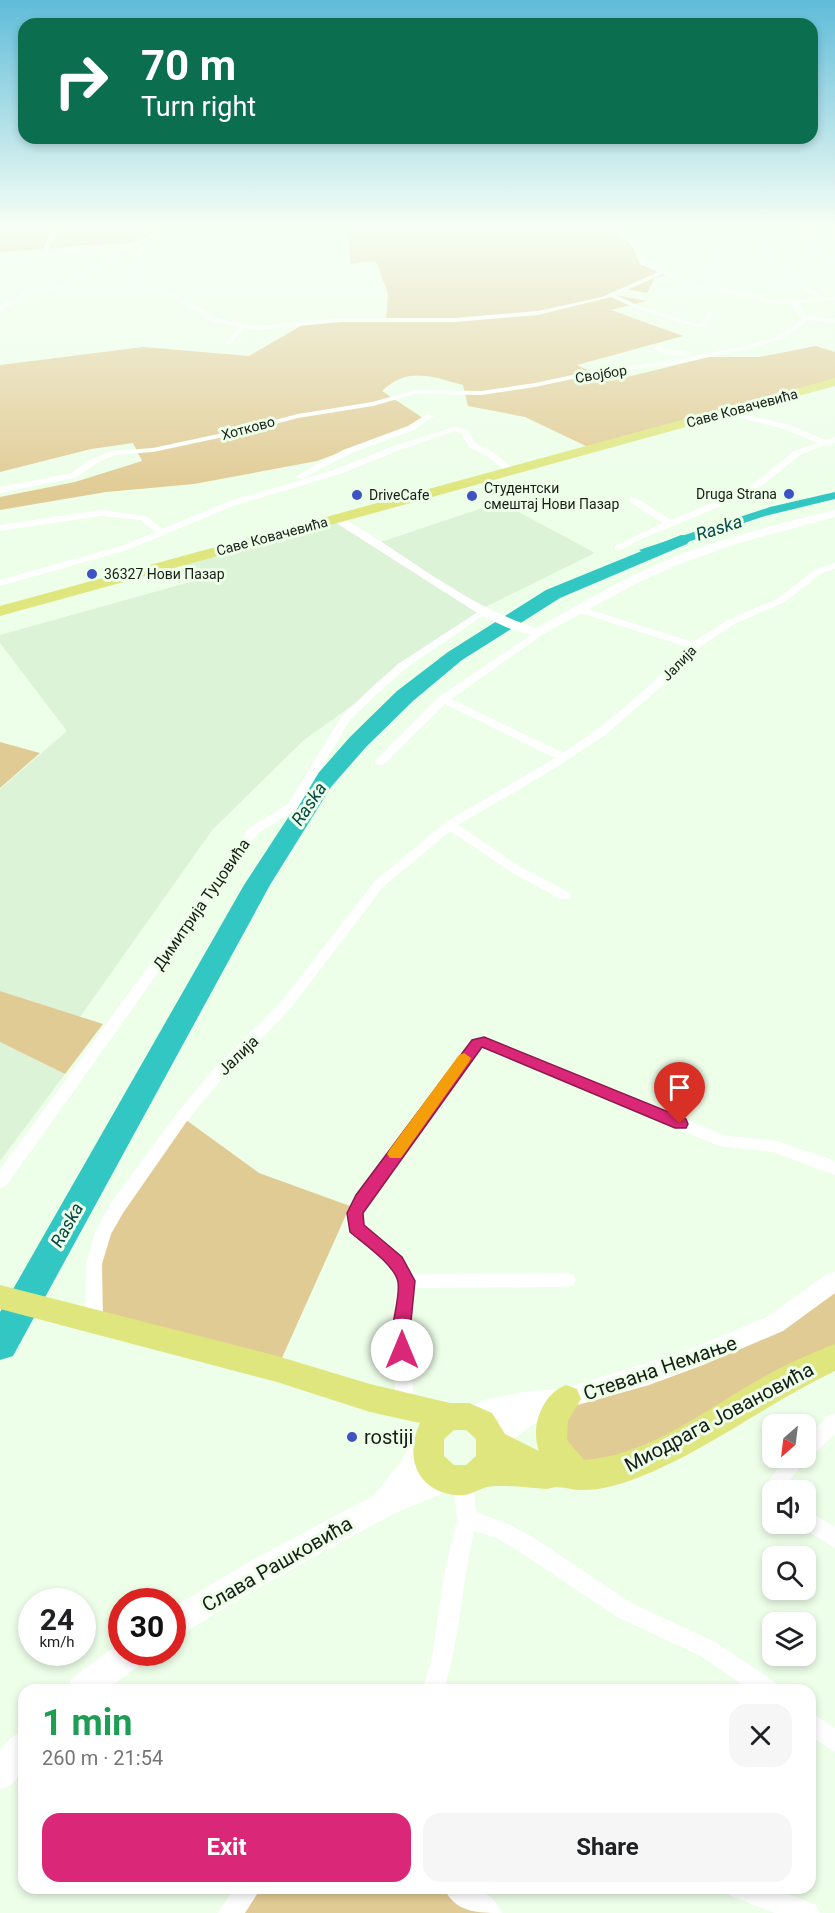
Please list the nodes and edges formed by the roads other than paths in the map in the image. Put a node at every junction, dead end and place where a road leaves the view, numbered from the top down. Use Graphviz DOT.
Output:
graph roads {
  1 [pos="203,313"];
  2 [pos="535,313"];
  3 [pos="658,313"];
  4 [pos="710,313"];
  5 [pos="801,313"];
  6 [pos="805,318"];
  7 [pos="835,321"];
  8 [pos="243,326"];
  9 [pos="229,343"];
  10 [pos="659,346"];
  11 [pos="734,349"];
  12 [pos="835,382"];
  13 [pos="503,390"];
  14 [pos="728,412"];
  15 [pos="430,416"];
  16 [pos="835,439"];
  17 [pos="824,443"];
  18 [pos="835,448"];
  19 [pos="511,471"];
  20 [pos="296,484"];
  21 [pos="0,490"];
  22 [pos="633,500"];
  23 [pos="835,513"];
  24 [pos="336,519"];
  25 [pos="670,524"];
  26 [pos="0,526"];
  27 [pos="161,532"];
  28 [pos="618,548"];
  29 [pos="835,566"];
  30 [pos="0,582"];
  31 [pos="578,609"];
  32 [pos="0,611"];
  33 [pos="489,614"];
  34 [pos="533,631"];
  35 [pos="694,646"];
  36 [pos="443,699"];
  37 [pos="564,758"];
  38 [pos="379,763"];
  39 [pos="450,825"];
  40 [pos="565,896"];
  41 [pos="835,1169"];
  42 [pos="0,1182"];
  43 [pos="567,1280"];
  44 [pos="406,1281"];
  45 [pos="835,1281"];
  46 [pos="0,1297"];
  47 [pos="94,1321"];
  48 [pos="835,1357"];
  49 [pos="370,1398"];
  50 [pos="562,1399"];
  51 [pos="405,1406"];
  52 [pos="461,1418"];
  53 [pos="835,1422"];
  54 [pos="816,1440"];
  55 [pos="427,1441"];
  56 [pos="477,1463"];
  57 [pos="573,1474"];
  58 [pos="382,1505"];
  59 [pos="467,1520"];
  60 [pos="816,1526"];
  61 [pos="835,1538"];
  62 [pos="186,1616"];
  63 [pos="113,1666"];
  64 [pos="90,1684"];
  65 [pos="435,1684"];
  66 [pos="758,1684"];
  67 [pos="816,1727"];
  68 [pos="835,1741"];
  69 [pos="18,1754"];
  70 [pos="0,1774"];
  71 [pos="244,1894"];
  72 [pos="464,1894"];
  73 [pos="756,1894"];
  74 [pos="230,1913"];
  75 [pos="490,1913"];
  76 [pos="808,1913"];
  1 -- 8 [label="street"];
  2 -- 8 [label="street"];
  3 -- 4 [label="street"];
  5 -- 6 [label="street"];
  6 -- 7 [label="street"];
  6 -- 11 [label="street, Својбор"];
  8 -- 9 [label="street"];
  10 -- 11 [label="street, Својбор"];
  11 -- 13 [label="street, Својбор"];
  12 -- 14 [label="main road, Саве Ковачевића"];
  13 -- 21 [label="street, Хотково"];
  14 -- 17 [label="street"];
  14 -- 19 [label="main road, Саве Ковачевића"];
  15 -- 20 [label="street"];
  16 -- 17 [label="street"];
  17 -- 18 [label="street"];
  17 -- 25 [label="street"];
  19 -- 20 [label="street"];
  19 -- 24 [label="main road, Саве Ковачевића"];
  20 -- 27 [label="street"];
  22 -- 25 [label="street"];
  23 -- 31 [label="street"];
  24 -- 32 [label="main road, Саве Ковачевића"];
  24 -- 33 [label="street, Саве Ковачевића"];
  25 -- 28 [label="street"];
  26 -- 27 [label="street"];
  27 -- 30 [label="street"];
  29 -- 35 [label="street, Јалија"];
  31 -- 34 [label="street"];
  31 -- 35 [label="street"];
  33 -- 34 [label="street, Саве Ковачевића"];
  33 -- 42 [label="street, Димитрија Туцовића"];
  34 -- 36 [label="street"];
  35 -- 37 [label="street, Јалија"];
  36 -- 37 [label="street"];
  36 -- 38 [label="street"];
  37 -- 39 [label="street, Јалија"];
  39 -- 40 [label="street"];
  39 -- 47 [label="street, Јалија"];
  41 -- 44 [label="street"];
  43 -- 44 [label="street"];
  44 -- 51 [label="street"];
  45 -- 50 [label="street, Стевана Немање"];
  46 -- 47 [label="main road"];
  47 -- 49 [label="main road"];
  48 -- 57 [label="main road, Миодрага Јовановића"];
  49 -- 51 [label="main road"];
  49 -- 55 [label="main road"];
  50 -- 52 [label="street, Стевана Немање"];
  50 -- 56 [label="street"];
  50 -- 57 [label="main road"];
  51 -- 52 [label="main road"];
  52 -- 55 [label="main road"];
  52 -- 56 [label="main road"];
  53 -- 54 [label="street"];
  55 -- 56 [label="main road"];
  55 -- 58 [label="main road"];
  56 -- 57 [label="main road, Миодрага Јовановића"];
  56 -- 58 [label="main road"];
  56 -- 59 [label="street"];
  58 -- 62 [label="main road, Слава Рашковића"];
  59 -- 65 [label="street"];
  59 -- 66 [label="street"];
  60 -- 61 [label="street"];
  63 -- 64 [label="main road"];
  67 -- 68 [label="street"];
  69 -- 70 [label="main road"];
  71 -- 74 [label="street"];
  72 -- 75 [label="street"];
  73 -- 76 [label="street"];
}
